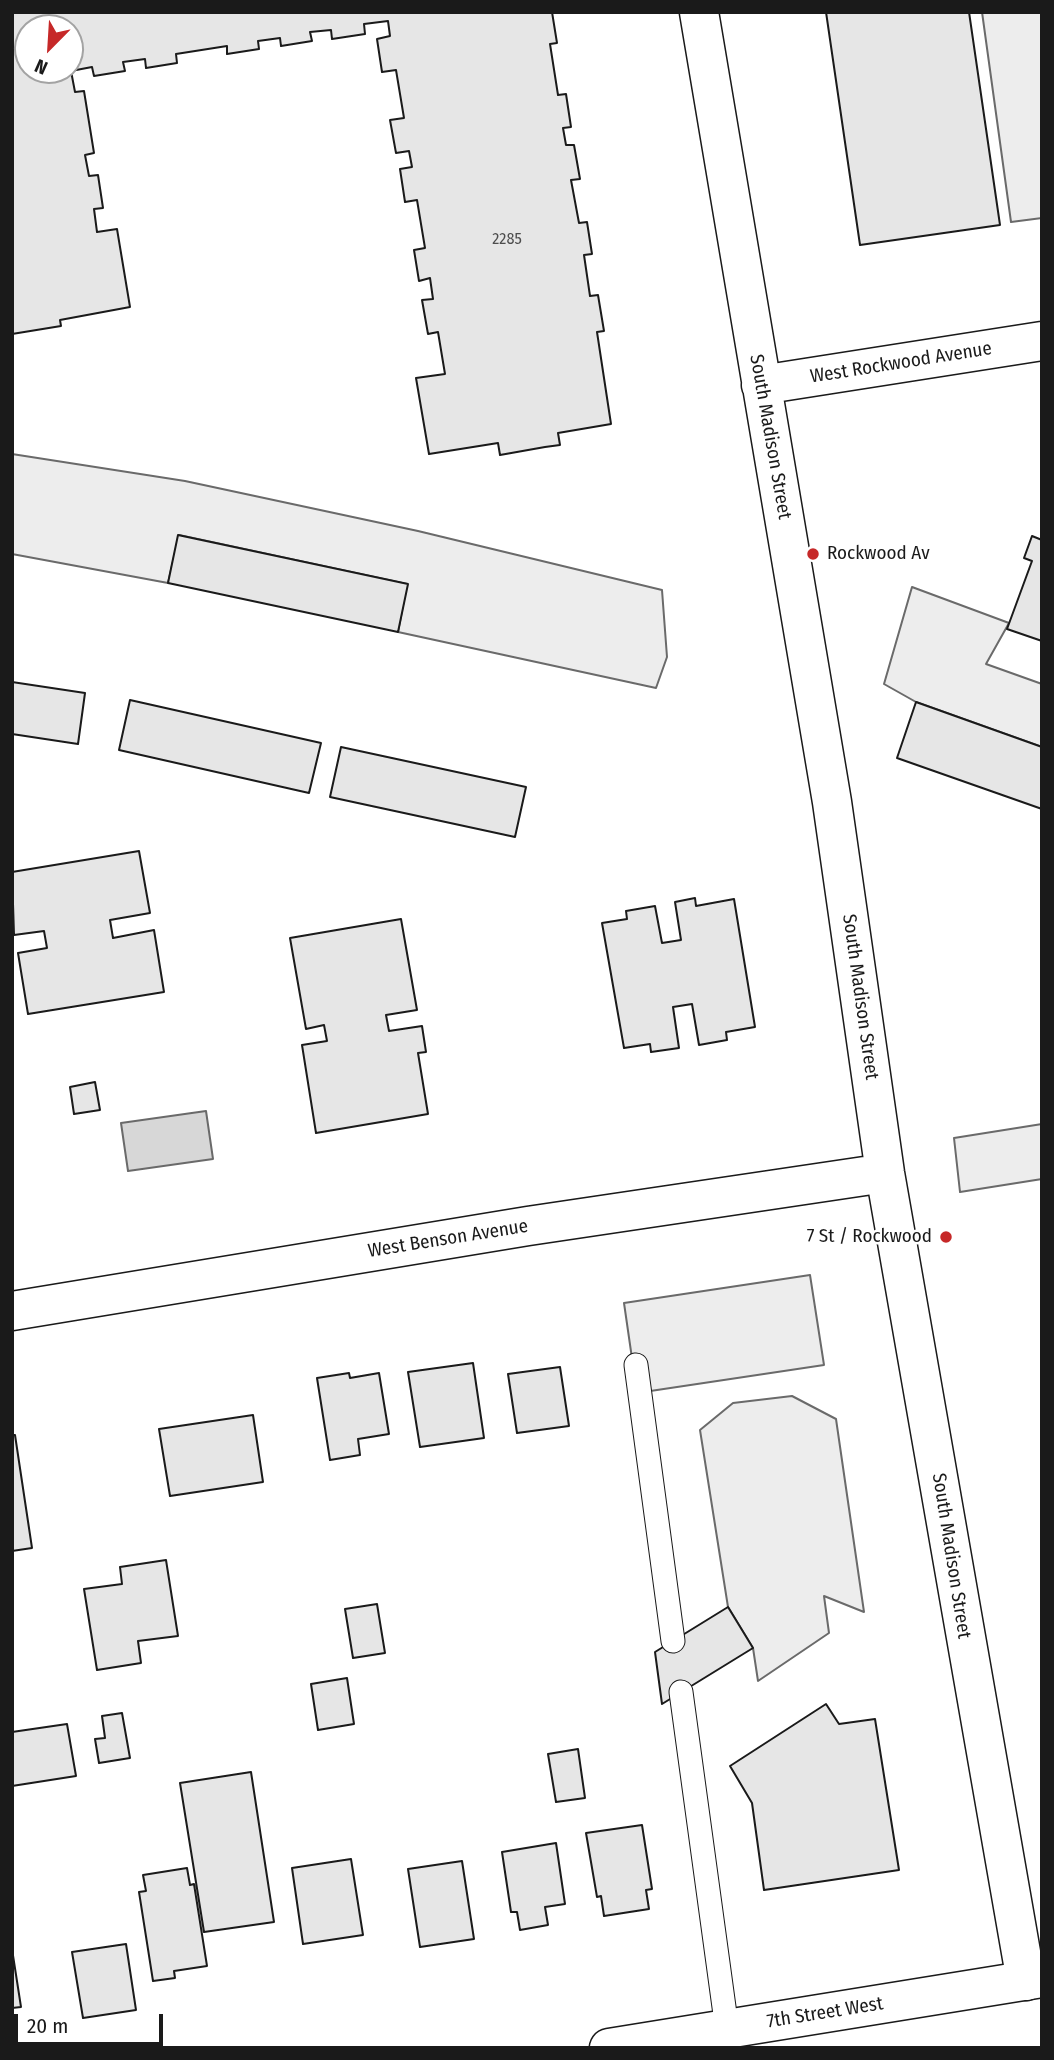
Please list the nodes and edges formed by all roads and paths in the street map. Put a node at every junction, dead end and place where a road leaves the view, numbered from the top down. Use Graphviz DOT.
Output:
graph roads {
  1 [pos="699,12"];
  2 [pos="1042,341"];
  3 [pos="761,385"];
  4 [pos="886,1173"];
  5 [pos="12,1311"];
  6 [pos="636,1365"];
  7 [pos="673,1641"];
  8 [pos="681,1692"];
  9 [pos="1034,1979"];
  10 [pos="727,2029"];
  11 [pos="609,2048"];
  1 -- 3 [label="street, South Madison Street"];
  2 -- 3 [label="street, West Rockwood Avenue"];
  3 -- 4 [label="street, South Madison Street"];
  4 -- 5 [label="street, West Benson Avenue"];
  4 -- 9 [label="street, South Madison Street"];
  6 -- 7 [label="lane"];
  8 -- 10 [label="lane"];
  9 -- 10 [label="street, 7th Street West"];
  10 -- 11 [label="street, 7th Street West"];
}
